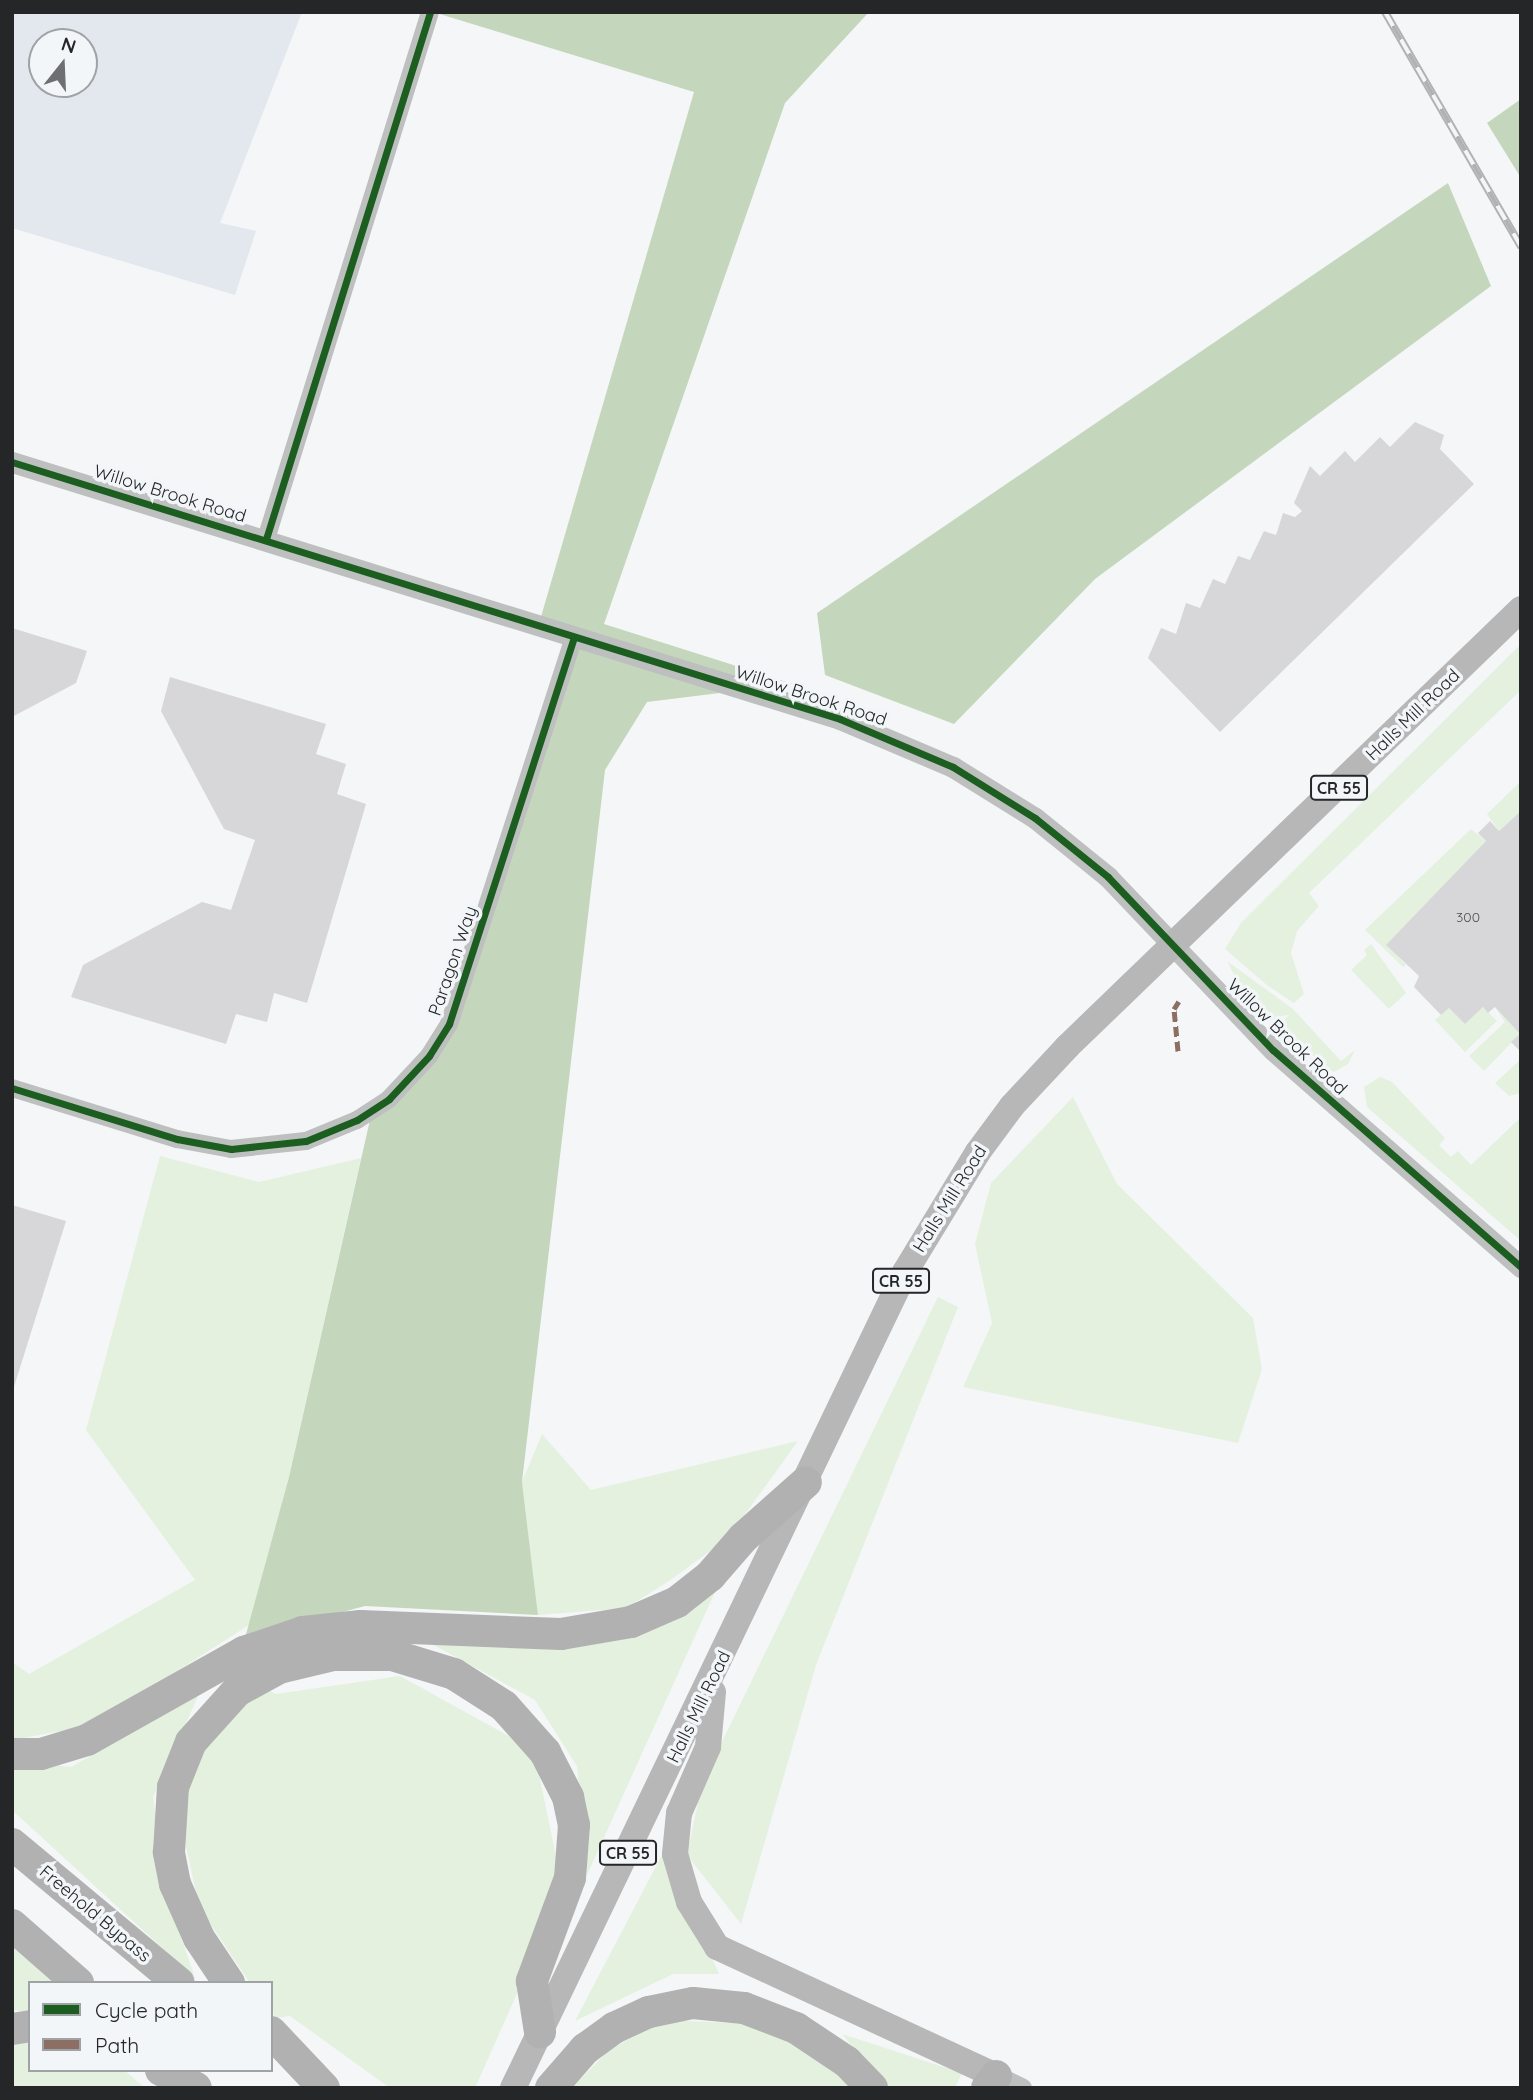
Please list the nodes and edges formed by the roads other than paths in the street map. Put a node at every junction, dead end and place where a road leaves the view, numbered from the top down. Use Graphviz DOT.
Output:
graph roads {
  1 [pos="430,12"];
  2 [pos="12,462"];
  3 [pos="266,540"];
  4 [pos="1521,610"];
  5 [pos="574,638"];
  6 [pos="1173,947"];
  7 [pos="12,1088"];
  8 [pos="1521,1267"];
  9 [pos="806,1482"];
  10 [pos="716,1673"];
  11 [pos="12,1754"];
  12 [pos="12,1844"];
  13 [pos="12,1925"];
  14 [pos="76,1981"];
  15 [pos="177,1981"];
  16 [pos="228,1981"];
  17 [pos="540,2032"];
  18 [pos="273,2034"];
  19 [pos="273,2056"];
  20 [pos="165,2072"];
  21 [pos="182,2072"];
  22 [pos="1000,2085"];
  23 [pos="198,2088"];
  24 [pos="315,2088"];
  25 [pos="324,2088"];
  26 [pos="513,2088"];
  27 [pos="551,2088"];
  28 [pos="872,2088"];
  1 -- 3 [label="street"];
  2 -- 3 [label="street, Willow Brook Road"];
  3 -- 5 [label="street, Willow Brook Road"];
  4 -- 6 [label="main road, Halls Mill Road / CR 55"];
  5 -- 6 [label="street, Willow Brook Road"];
  5 -- 7 [label="street, Paragon Way"];
  6 -- 8 [label="street, Willow Brook Road"];
  6 -- 9 [label="main road, Halls Mill Road / CR 55"];
  9 -- 10 [label="main road, Halls Mill Road / CR 55"];
  9 -- 11 [label="highway"];
  10 -- 17 [label="main road, Halls Mill Road / CR 55"];
  10 -- 22 [label="main road"];
  12 -- 15 [label="highway, Freehold Bypass"];
  13 -- 14 [label="highway"];
  16 -- 17 [label="highway"];
  17 -- 26 [label="main road, Halls Mill Road"];
  18 -- 25 [label="highway"];
  19 -- 24 [label="highway"];
  20 -- 23 [label="highway"];
  21 -- 23 [label="highway"];
  27 -- 28 [label="highway"];
}
